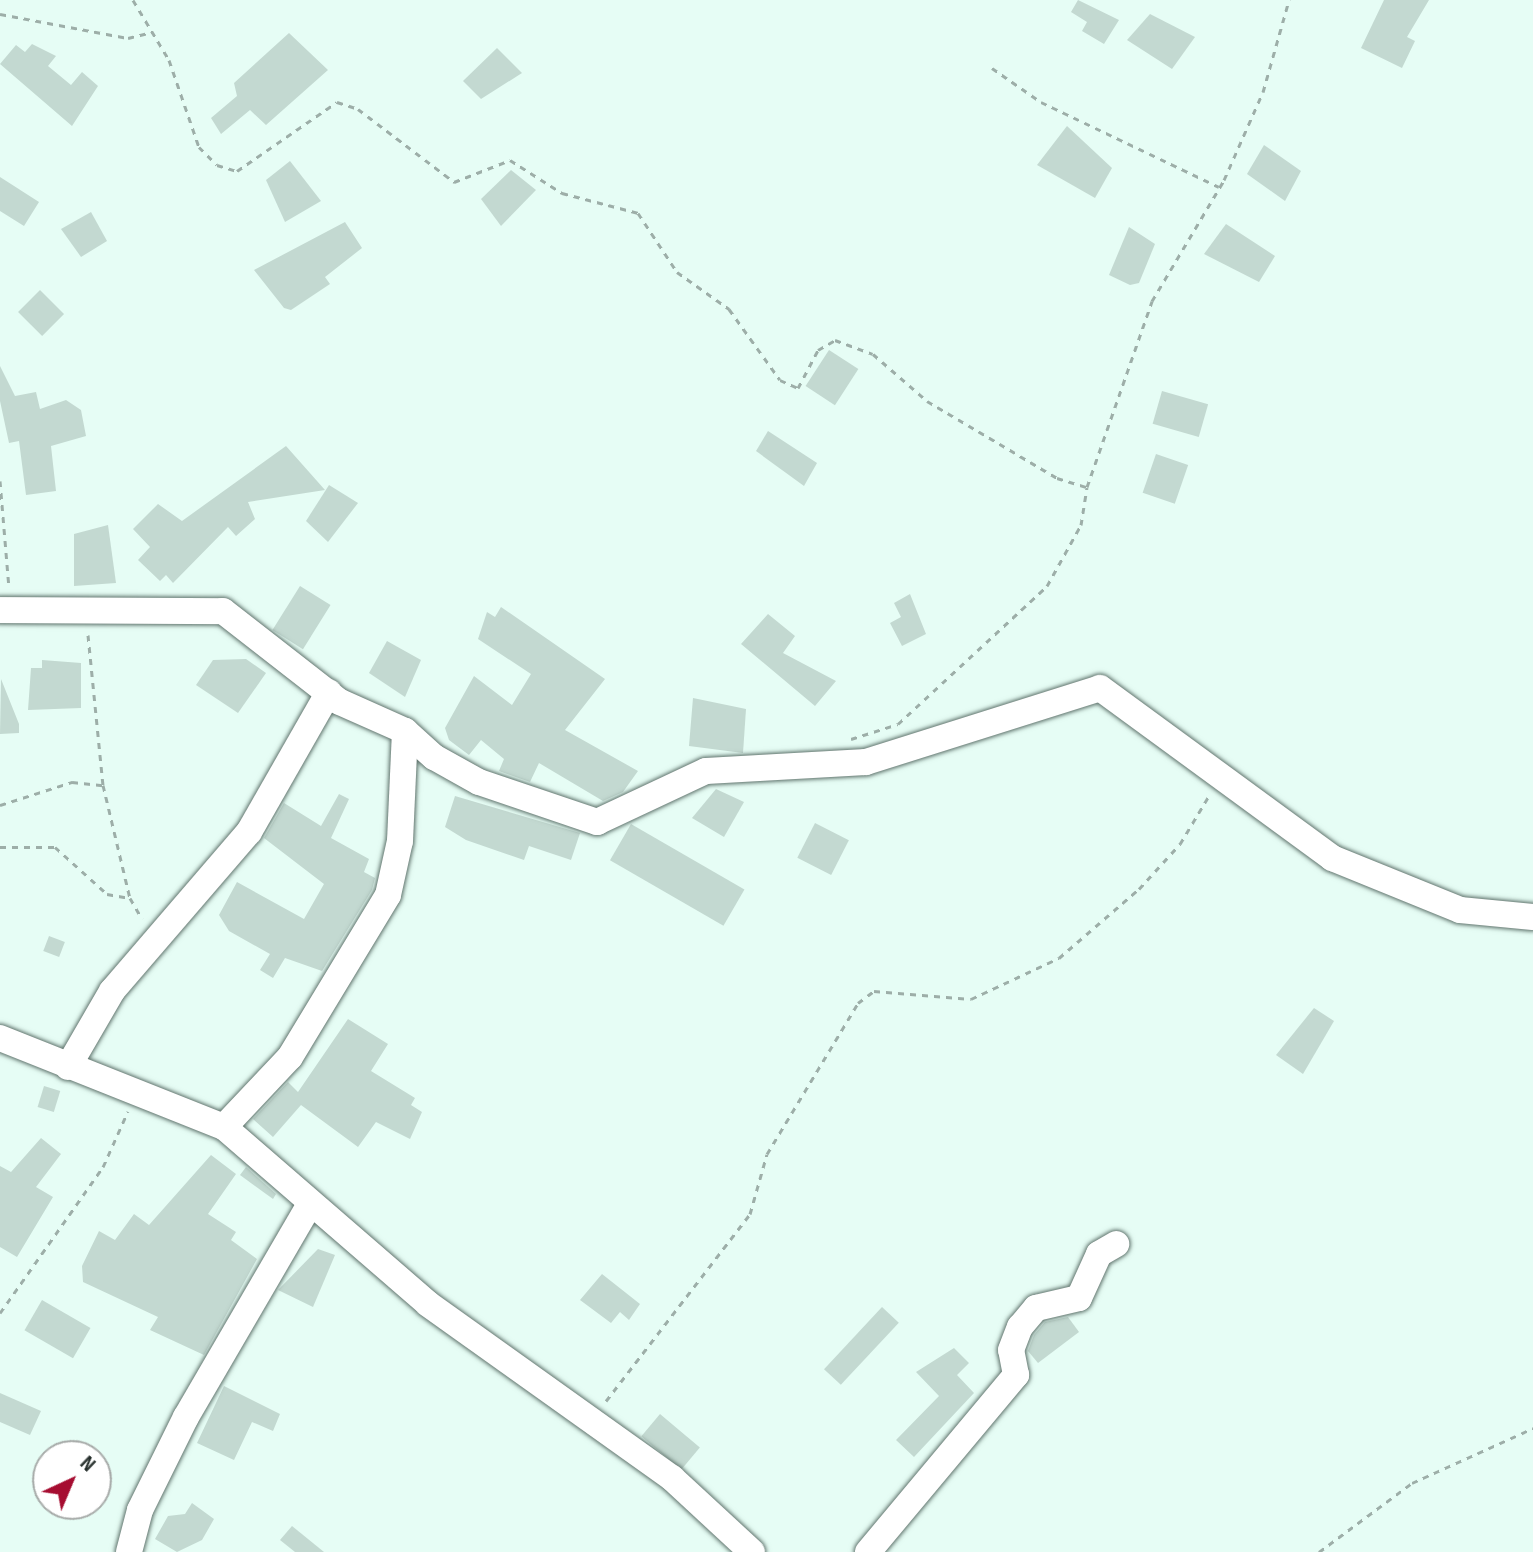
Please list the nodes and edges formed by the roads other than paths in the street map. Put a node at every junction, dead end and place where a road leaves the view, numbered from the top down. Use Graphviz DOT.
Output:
graph roads {
  1 [pos="4,609"];
  2 [pos="329,692"];
  3 [pos="405,731"];
  4 [pos="1533,917"];
  5 [pos="0,1038"];
  6 [pos="68,1067"];
  7 [pos="224,1127"];
  8 [pos="308,1207"];
  9 [pos="1116,1244"];
  10 [pos="129,1552"];
  11 [pos="752,1552"];
  12 [pos="868,1552"];
  1 -- 2 [label="street"];
  2 -- 3 [label="street"];
  2 -- 6 [label="street"];
  3 -- 4 [label="street"];
  3 -- 7 [label="street"];
  5 -- 6 [label="street"];
  6 -- 7 [label="street"];
  7 -- 8 [label="street"];
  8 -- 10 [label="street"];
  8 -- 11 [label="street"];
  9 -- 12 [label="street"];
}
